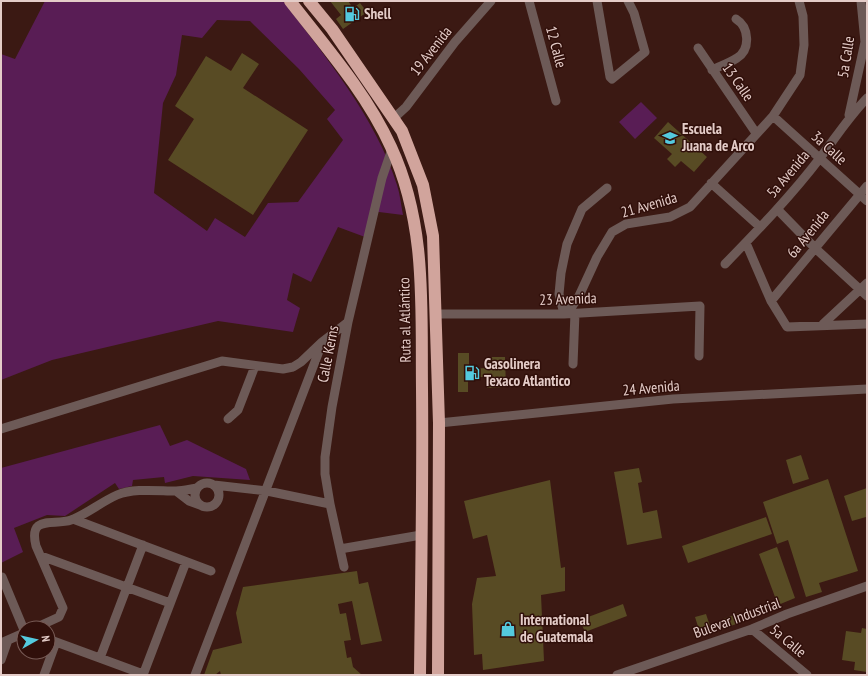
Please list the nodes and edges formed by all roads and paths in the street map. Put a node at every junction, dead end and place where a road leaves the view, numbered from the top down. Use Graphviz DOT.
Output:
graph roads {
  1 [pos="290,1"];
  2 [pos="309,1"];
  3 [pos="491,1"];
  4 [pos="529,1"];
  5 [pos="597,1"];
  6 [pos="628,1"];
  7 [pos="799,1"];
  8 [pos="861,1"];
  9 [pos="736,19"];
  10 [pos="698,48"];
  11 [pos="712,70"];
  12 [pos="867,98"];
  13 [pos="556,101"];
  14 [pos="773,116"];
  15 [pos="849,116"];
  16 [pos="394,118"];
  17 [pos="756,133"];
  18 [pos="392,149"];
  19 [pos="820,158"];
  20 [pos="712,183"];
  21 [pos="867,186"];
  22 [pos="607,188"];
  23 [pos="859,194"];
  24 [pos="867,201"];
  25 [pos="777,209"];
  26 [pos="760,227"];
  27 [pos="746,243"];
  28 [pos="815,248"];
  29 [pos="725,264"];
  30 [pos="865,290"];
  31 [pos="771,301"];
  32 [pos="437,314"];
  33 [pos="564,314"];
  34 [pos="575,314"];
  35 [pos="348,322"];
  36 [pos="823,324"];
  37 [pos="867,324"];
  38 [pos="322,342"];
  39 [pos="699,356"];
  40 [pos="573,364"];
  41 [pos="255,366"];
  42 [pos="867,389"];
  43 [pos="228,420"];
  44 [pos="439,423"];
  45 [pos="1,429"];
  46 [pos="214,485"];
  47 [pos="197,488"];
  48 [pos="232,488"];
  49 [pos="176,491"];
  50 [pos="267,491"];
  51 [pos="217,502"];
  52 [pos="330,504"];
  53 [pos="200,505"];
  54 [pos="73,519"];
  55 [pos="421,535"];
  56 [pos="142,545"];
  57 [pos="340,549"];
  58 [pos="40,556"];
  59 [pos="186,562"];
  60 [pos="344,567"];
  61 [pos="211,571"];
  62 [pos="2,577"];
  63 [pos="867,586"];
  64 [pos="127,587"];
  65 [pos="170,603"];
  66 [pos="20,620"];
  67 [pos="52,620"];
  68 [pos="752,629"];
  69 [pos="16,636"];
  70 [pos="5,641"];
  71 [pos="56,642"];
  72 [pos="100,658"];
  73 [pos="1,660"];
  74 [pos="47,660"];
  75 [pos="143,674"];
  76 [pos="44,675"];
  77 [pos="196,675"];
  78 [pos="420,675"];
  79 [pos="438,675"];
  80 [pos="617,675"];
  81 [pos="807,675"];
  1 -- 18 [label="highway, Ruta al Atlántico"];
  2 -- 16 [label="highway, Ruta al Atlántico"];
  3 -- 16 [label="street, 19 Avenida"];
  4 -- 13 [label="street, 12 Calle"];
  5 -- 6 [label="street"];
  7 -- 14 [label="street, 21 Avenida"];
  8 -- 15 [label="street, 5a Calle"];
  9 -- 11 [label="street"];
  10 -- 11 [label="street, 13 Calle"];
  11 -- 17 [label="street, 13 Calle"];
  12 -- 15 [label="street, 5a Avenida"];
  14 -- 17 [label="street, 21 Avenida"];
  14 -- 19 [label="street, 3a Calle"];
  15 -- 19 [label="street, 5a Avenida"];
  16 -- 32 [label="highway, Ruta al Atlántico"];
  17 -- 20 [label="street, 21 Avenida"];
  18 -- 35 [label="street, Calle Kerns"];
  18 -- 55 [label="highway, Ruta al Atlántico"];
  19 -- 23 [label="street, 3a Calle"];
  19 -- 25 [label="street, 5a Avenida"];
  20 -- 26 [label="street"];
  20 -- 33 [label="street, 21 Avenida"];
  21 -- 23 [label="street, 6a Avenida"];
  22 -- 33 [label="street"];
  23 -- 24 [label="street, 3a Calle"];
  23 -- 28 [label="street, 6a Avenida"];
  25 -- 26 [label="street, 5a Avenida"];
  25 -- 28 [label="street"];
  26 -- 27 [label="street, 5a Avenida"];
  27 -- 29 [label="street, 5a Avenida"];
  27 -- 31 [label="street"];
  28 -- 30 [label="street"];
  28 -- 31 [label="street, 6a Avenida"];
  30 -- 36 [label="street"];
  31 -- 36 [label="street"];
  32 -- 33 [label="street, 23 Avenida"];
  32 -- 44 [label="highway, Ruta al Atlántico"];
  33 -- 34 [label="street, 23 Avenida"];
  34 -- 39 [label="street, 23 Avenida"];
  34 -- 40 [label="street"];
  35 -- 38 [label="street"];
  35 -- 52 [label="street, Calle Kerns"];
  36 -- 37 [label="street"];
  38 -- 41 [label="street"];
  38 -- 50 [label="street"];
  41 -- 43 [label="street"];
  41 -- 45 [label="street"];
  42 -- 44 [label="street, 24 Avenida"];
  44 -- 79 [label="highway, Ruta al Atlántico"];
  46 -- 47 [label="street"];
  46 -- 48 [label="street"];
  46 -- 51 [label="street"];
  47 -- 49 [label="street"];
  47 -- 53 [label="street"];
  48 -- 50 [label="street"];
  48 -- 51 [label="street"];
  49 -- 53 [label="street"];
  49 -- 54 [label="street"];
  50 -- 52 [label="street"];
  50 -- 77 [label="street"];
  51 -- 53 [label="street"];
  52 -- 57 [label="street, Calle Kerns"];
  54 -- 56 [label="street"];
  54 -- 58 [label="street"];
  55 -- 57 [label="street"];
  55 -- 78 [label="highway, Ruta al Atlántico"];
  56 -- 59 [label="street"];
  56 -- 64 [label="street"];
  57 -- 60 [label="street, Calle Kerns"];
  58 -- 64 [label="street"];
  58 -- 67 [label="street"];
  59 -- 61 [label="street"];
  59 -- 65 [label="street"];
  62 -- 66 [label="street"];
  63 -- 68 [label="street, Bulevar Industrial"];
  64 -- 65 [label="street"];
  64 -- 72 [label="street"];
  65 -- 75 [label="street"];
  68 -- 80 [label="street, Bulevar Industrial"];
  68 -- 81 [label="street, 5a Calle"];
  69 -- 70 [label="street"];
  70 -- 73 [label="street"];
  71 -- 72 [label="street"];
  72 -- 75 [label="street"];
  74 -- 76 [label="street"];
}
